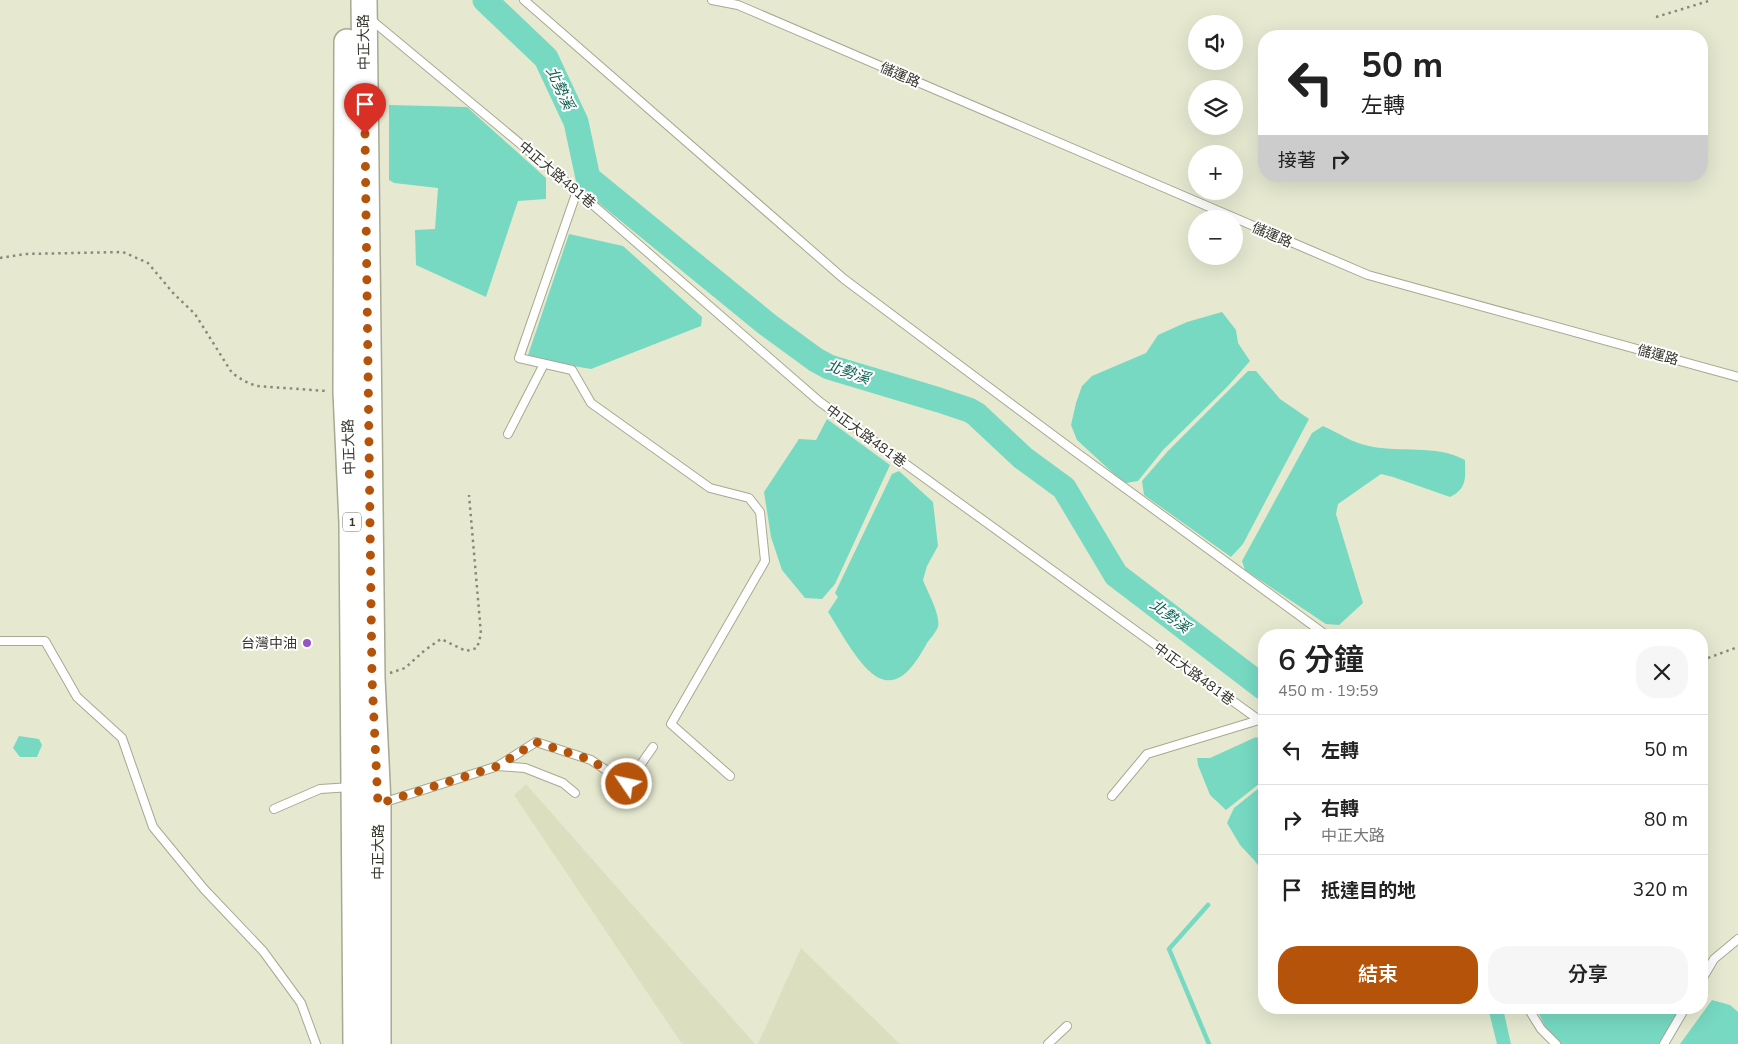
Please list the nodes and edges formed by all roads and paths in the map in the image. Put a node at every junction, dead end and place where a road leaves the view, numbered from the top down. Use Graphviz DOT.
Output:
graph roads {
  1 [pos="524,0"];
  2 [pos="712,0"];
  3 [pos="1712,0"];
  4 [pos="358,5"];
  5 [pos="1656,17"];
  6 [pos="577,191"];
  7 [pos="0,258"];
  8 [pos="544,364"];
  9 [pos="1738,377"];
  10 [pos="346,392"];
  11 [pos="508,434"];
  12 [pos="468,495"];
  13 [pos="1318,629"];
  14 [pos="362,632"];
  15 [pos="0,641"];
  16 [pos="1738,647"];
  17 [pos="1708,658"];
  18 [pos="372,678"];
  19 [pos="653,747"];
  20 [pos="498,766"];
  21 [pos="730,776"];
  22 [pos="354,787"];
  23 [pos="575,793"];
  24 [pos="1112,796"];
  25 [pos="378,804"];
  26 [pos="274,809"];
  27 [pos="1738,939"];
  28 [pos="1708,969"];
  29 [pos="1532,1014"];
  30 [pos="1682,1014"];
  31 [pos="1067,1026"];
  32 [pos="316,1044"];
  33 [pos="356,1044"];
  34 [pos="378,1044"];
  35 [pos="1048,1044"];
  36 [pos="1556,1044"];
  37 [pos="1664,1044"];
  1 -- 13 [label="lane"];
  2 -- 9 [label="lane, 儲運路"];
  3 -- 5 [label="path"];
  4 -- 6 [label="lane, 中正大路481巷"];
  4 -- 10 [label="main road, 中正大路 / 1"];
  4 -- 14 [label="main road, 中正大路 / 1"];
  6 -- 8 [label="lane"];
  6 -- 24 [label="lane, 中正大路481巷"];
  7 -- 10 [label="path"];
  8 -- 11 [label="lane"];
  8 -- 21 [label="lane"];
  10 -- 14 [label="main road, 中正大路 / 1"];
  12 -- 18 [label="path"];
  14 -- 18 [label="main road, 中正大路 / 1"];
  14 -- 22 [label="main road, 中正大路 / 1"];
  15 -- 32 [label="lane"];
  16 -- 17 [label="path"];
  18 -- 25 [label="main road, 中正大路 / 1"];
  19 -- 20 [label="lane"];
  20 -- 23 [label="lane"];
  20 -- 25 [label="lane"];
  22 -- 26 [label="lane"];
  22 -- 33 [label="main road, 中正大路 / 1"];
  25 -- 34 [label="main road, 中正大路 / 1"];
  27 -- 28 [label="lane"];
  29 -- 36 [label="lane"];
  30 -- 37 [label="lane"];
  31 -- 35 [label="lane"];
}
